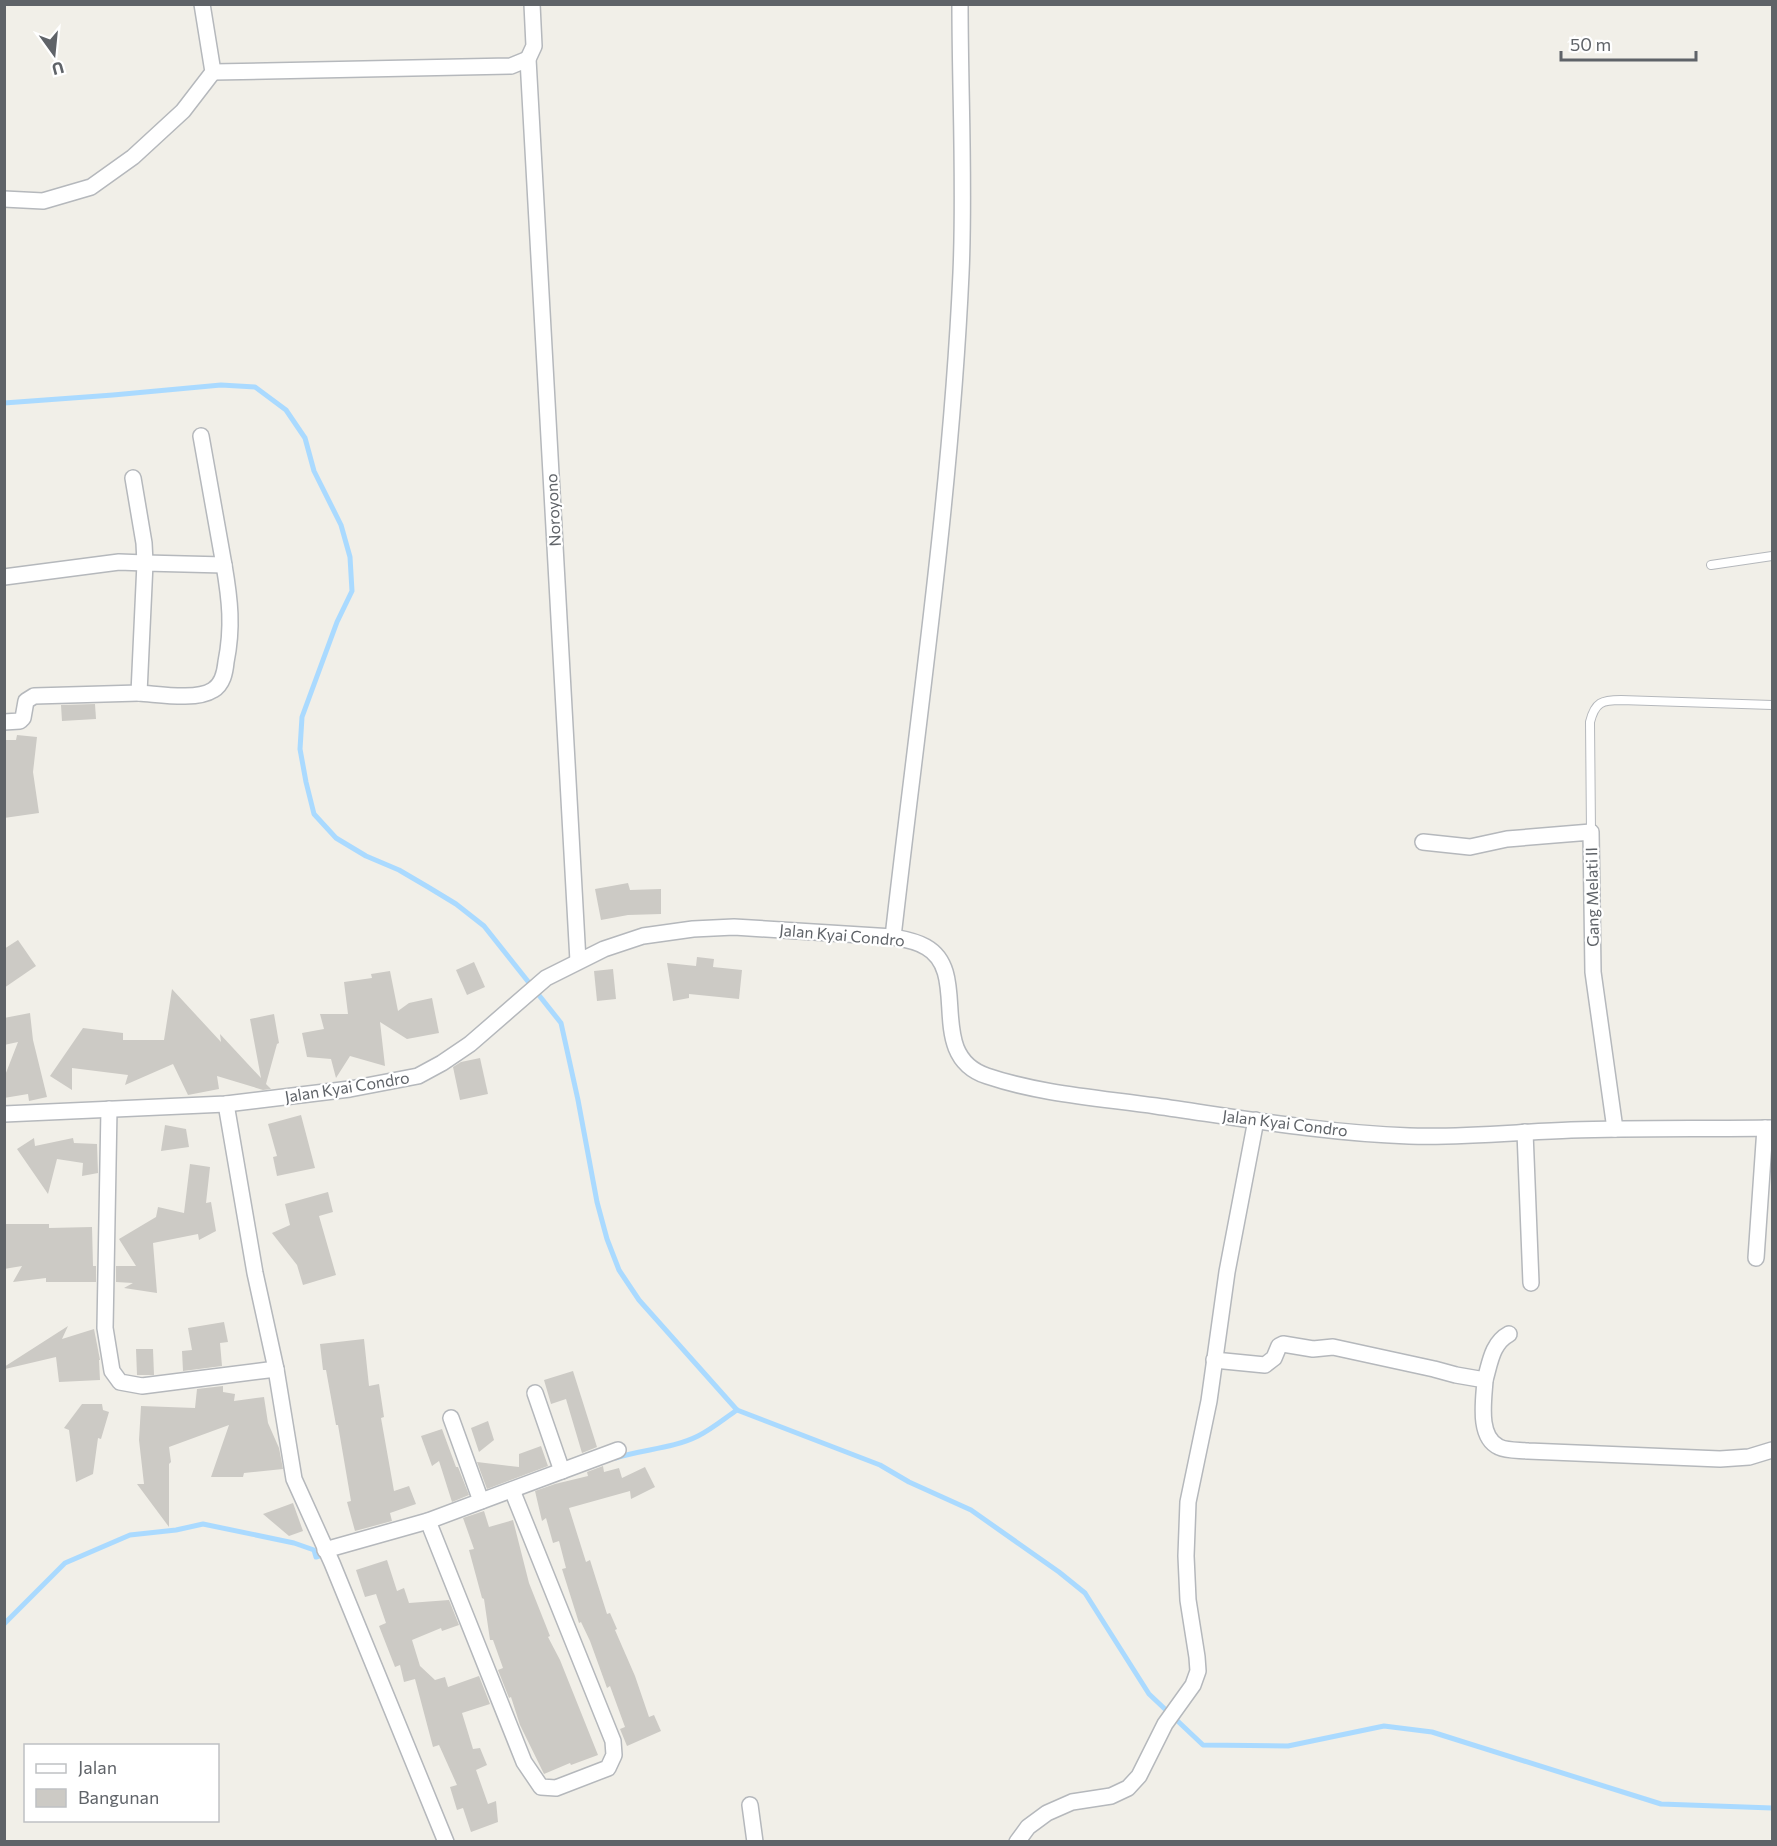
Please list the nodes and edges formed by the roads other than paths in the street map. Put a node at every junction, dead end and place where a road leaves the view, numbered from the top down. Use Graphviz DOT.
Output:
graph roads {
  1 [pos="202,4"];
  2 [pos="532,4"];
  3 [pos="960,4"];
  4 [pos="528,59"];
  5 [pos="213,72"];
  6 [pos="4,199"];
  7 [pos="201,436"];
  8 [pos="133,478"];
  9 [pos="1773,556"];
  10 [pos="145,562"];
  11 [pos="224,565"];
  12 [pos="1711,566"];
  13 [pos="4,576"];
  14 [pos="139,693"];
  15 [pos="1773,705"];
  16 [pos="4,722"];
  17 [pos="1591,832"];
  18 [pos="1423,842"];
  19 [pos="893,937"];
  20 [pos="578,962"];
  21 [pos="226,1104"];
  22 [pos="109,1109"];
  23 [pos="4,1114"];
  24 [pos="1256,1120"];
  25 [pos="1769,1128"];
  26 [pos="1615,1129"];
  27 [pos="1525,1132"];
  28 [pos="1756,1258"];
  29 [pos="1531,1283"];
  30 [pos="1509,1334"];
  31 [pos="1214,1360"];
  32 [pos="276,1369"];
  33 [pos="1485,1380"];
  34 [pos="535,1393"];
  35 [pos="451,1418"];
  36 [pos="618,1450"];
  37 [pos="1773,1450"];
  38 [pos="562,1471"];
  39 [pos="513,1495"];
  40 [pos="481,1501"];
  41 [pos="429,1522"];
  42 [pos="328,1554"];
  43 [pos="750,1805"];
  44 [pos="446,1842"];
  45 [pos="755,1842"];
  46 [pos="1017,1842"];
  1 -- 5 [label="street"];
  2 -- 4 [label="street, Noroyono"];
  3 -- 19 [label="street"];
  4 -- 5 [label="street"];
  4 -- 20 [label="street, Noroyono"];
  5 -- 6 [label="street"];
  7 -- 11 [label="street"];
  8 -- 10 [label="street"];
  9 -- 12 [label="lane"];
  10 -- 11 [label="street"];
  10 -- 13 [label="street"];
  10 -- 14 [label="street"];
  11 -- 14 [label="street"];
  14 -- 16 [label="street"];
  15 -- 17 [label="lane"];
  17 -- 18 [label="street, Gang Melati II"];
  17 -- 26 [label="street, Gang Melati II"];
  19 -- 20 [label="street, Jalan Kyai Condro"];
  19 -- 24 [label="street, Jalan Kyai Condro"];
  20 -- 21 [label="street, Jalan Kyai Condro"];
  21 -- 22 [label="street, Jalan Kyai Condro"];
  21 -- 32 [label="street"];
  22 -- 23 [label="street, Jalan Kyai Condro"];
  22 -- 32 [label="street"];
  24 -- 27 [label="street, Jalan Kyai Condro"];
  24 -- 31 [label="street"];
  25 -- 26 [label="street, Jalan Kyai Condro"];
  25 -- 28 [label="street"];
  26 -- 27 [label="street, Jalan Kyai Condro"];
  27 -- 29 [label="street"];
  30 -- 33 [label="street"];
  31 -- 33 [label="street"];
  31 -- 46 [label="street"];
  32 -- 42 [label="street"];
  33 -- 37 [label="street"];
  34 -- 38 [label="street"];
  35 -- 40 [label="street"];
  36 -- 38 [label="street"];
  38 -- 39 [label="street"];
  39 -- 40 [label="street"];
  39 -- 41 [label="street"];
  40 -- 41 [label="street"];
  41 -- 42 [label="street"];
  42 -- 44 [label="street"];
  43 -- 45 [label="street"];
}
